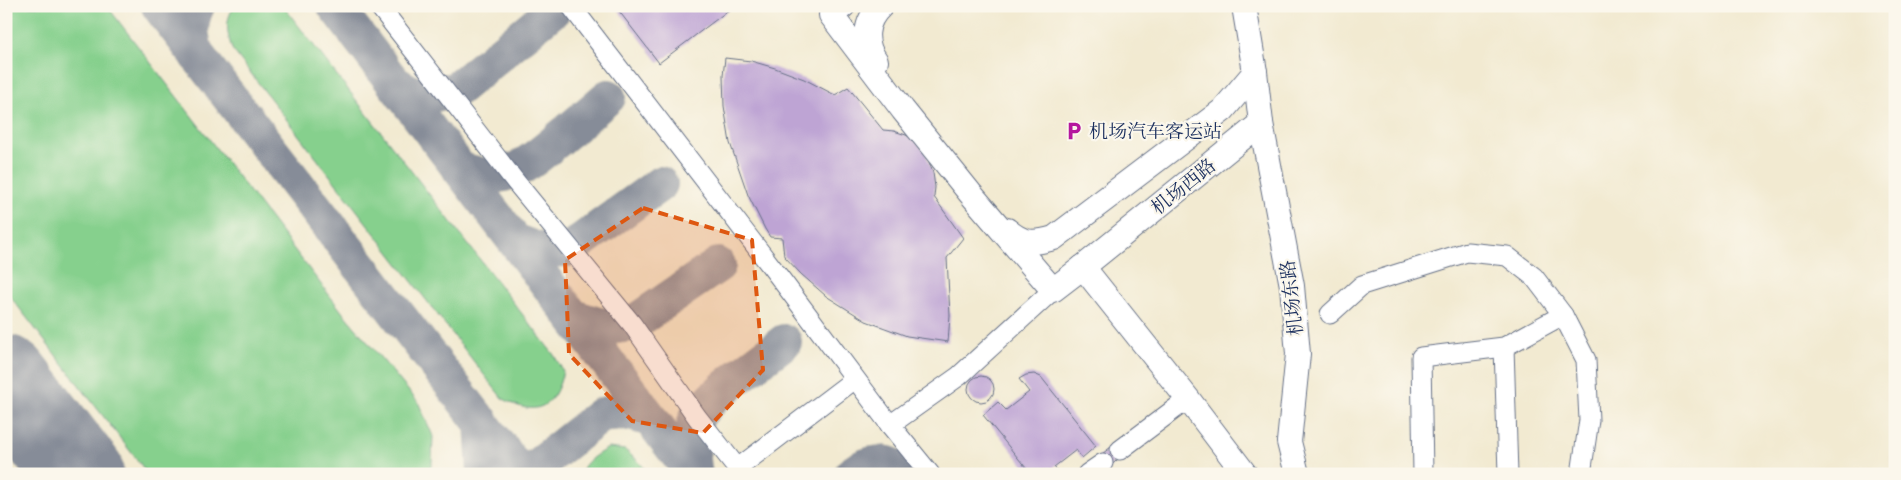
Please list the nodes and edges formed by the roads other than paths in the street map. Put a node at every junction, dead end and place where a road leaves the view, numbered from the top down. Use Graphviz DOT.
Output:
graph roads {
  1 [pos="379,6"];
  2 [pos="571,6"];
  3 [pos="881,6"];
  4 [pos="1244,6"];
  5 [pos="832,9"];
  6 [pos="1255,72"];
  7 [pos="1261,122"];
  8 [pos="1083,267"];
  9 [pos="1053,290"];
  10 [pos="1330,314"];
  11 [pos="1563,315"];
  12 [pos="1504,347"];
  13 [pos="855,379"];
  14 [pos="1188,399"];
  15 [pos="890,425"];
  16 [pos="1120,450"];
  17 [pos="1103,463"];
  18 [pos="740,471"];
  19 [pos="930,474"];
  20 [pos="1087,474"];
  21 [pos="1245,474"];
  22 [pos="1297,474"];
  23 [pos="1422,474"];
  24 [pos="1508,474"];
  25 [pos="1581,474"];
  1 -- 18 [label="street"];
  2 -- 13 [label="street"];
  3 -- 6 [label="main road"];
  4 -- 6 [label="main road"];
  5 -- 9 [label="main road"];
  6 -- 7 [label="main road"];
  7 -- 8 [label="main road, 机场西路"];
  7 -- 22 [label="main road, 机场东路"];
  8 -- 9 [label="main road, 机场西路"];
  8 -- 14 [label="main road"];
  9 -- 15 [label="street"];
  10 -- 11 [label="street"];
  11 -- 12 [label="street"];
  11 -- 25 [label="street"];
  12 -- 23 [label="street"];
  12 -- 24 [label="street"];
  13 -- 15 [label="street"];
  13 -- 18 [label="street"];
  14 -- 16 [label="street"];
  14 -- 21 [label="main road"];
  15 -- 19 [label="street"];
  17 -- 20 [label="street"];
}
